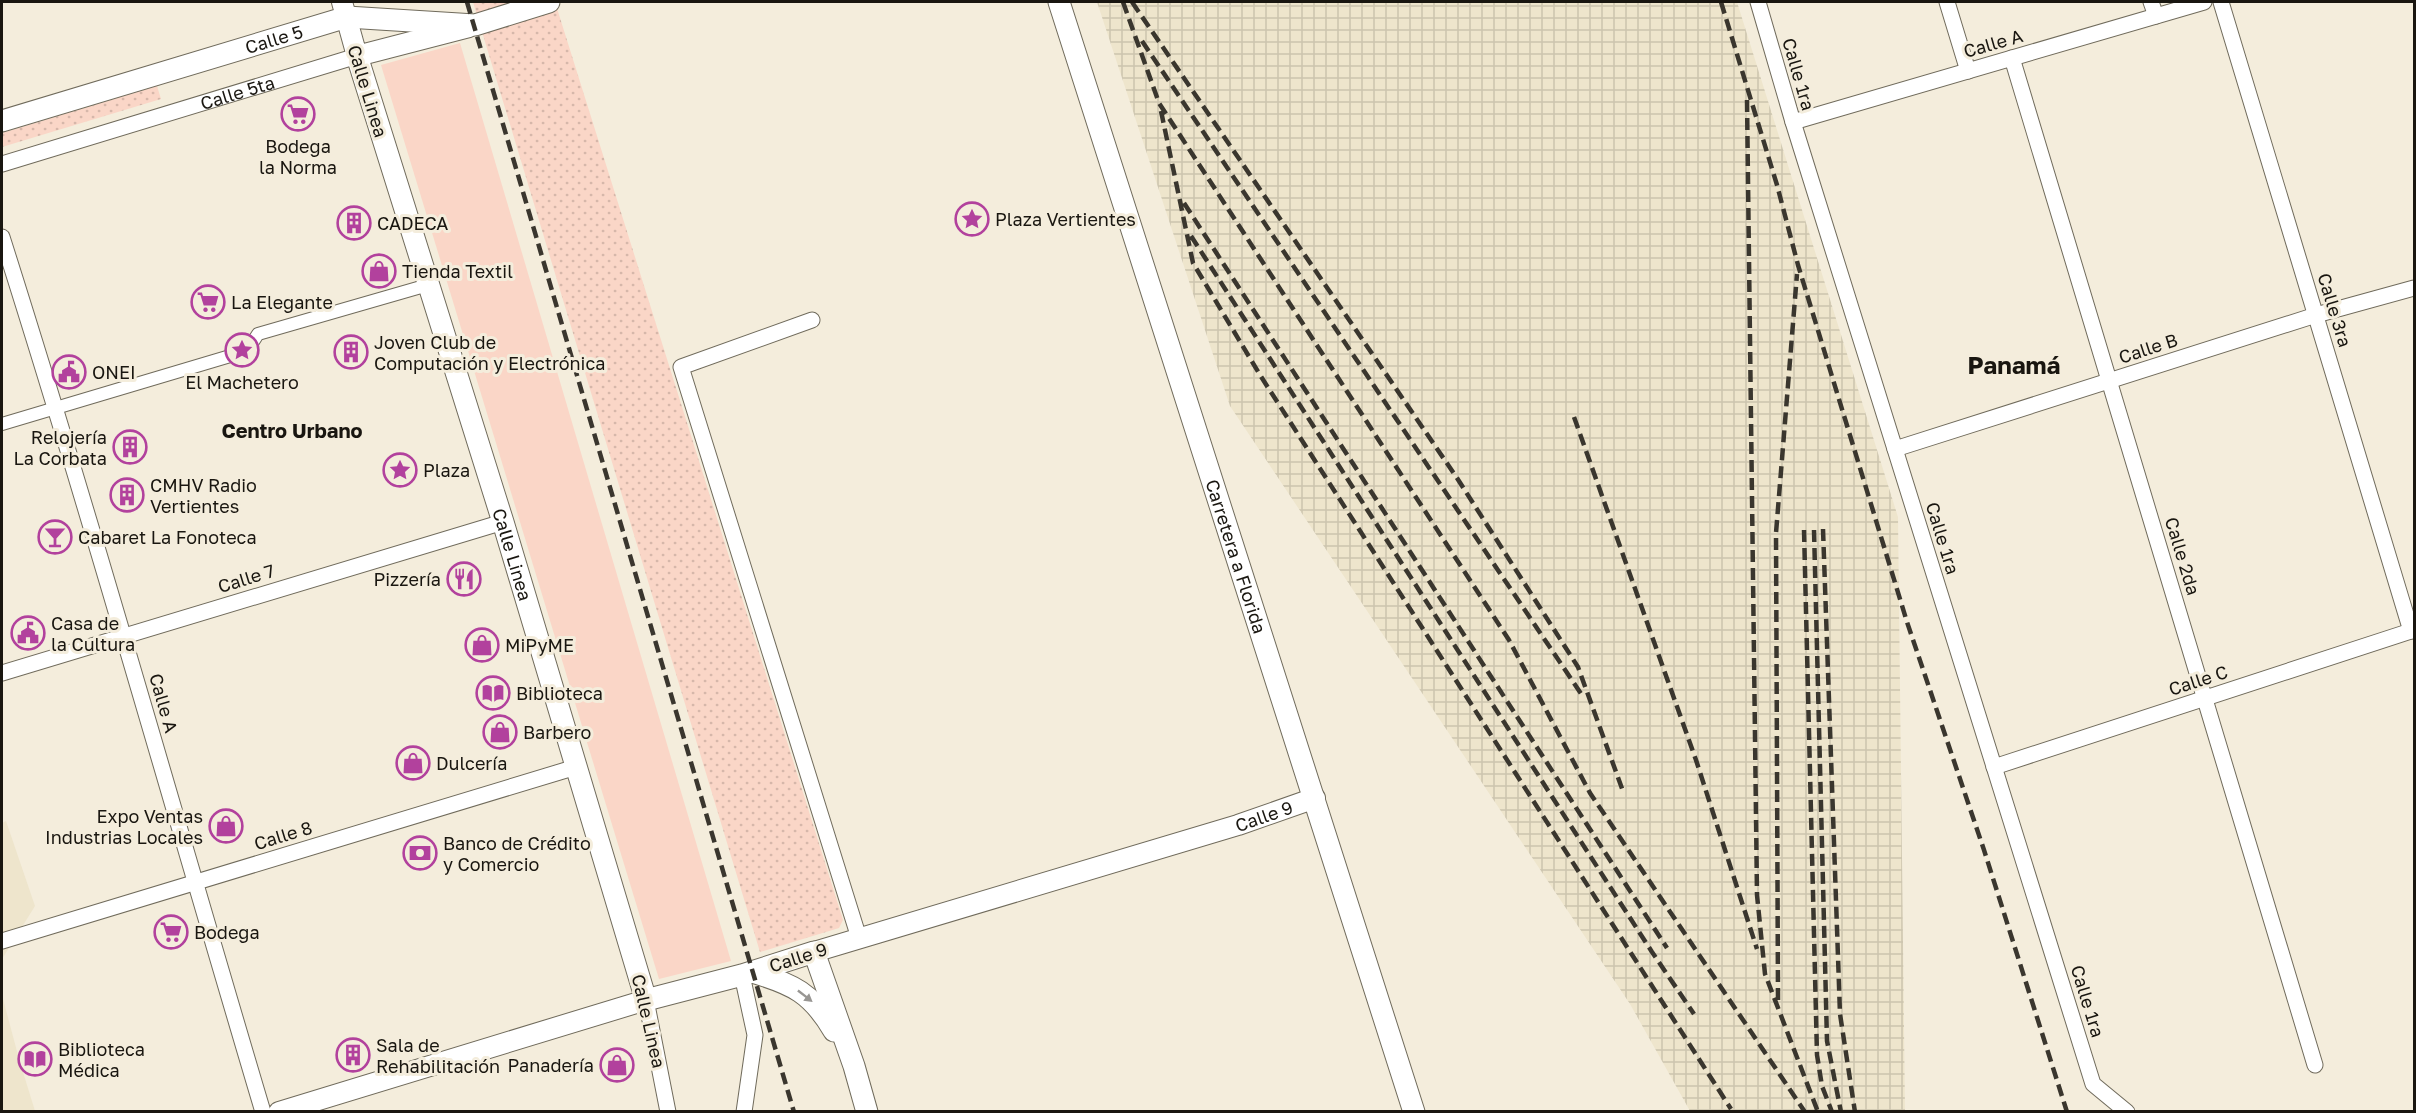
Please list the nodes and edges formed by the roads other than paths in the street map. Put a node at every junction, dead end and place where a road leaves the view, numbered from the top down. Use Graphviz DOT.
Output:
graph roads {
  1 [pos="549,2"];
  2 [pos="1059,2"];
  3 [pos="1758,2"];
  4 [pos="1947,2"];
  5 [pos="2204,2"];
  6 [pos="2221,2"];
  7 [pos="344,9"];
  8 [pos="2154,9"];
  9 [pos="475,25"];
  10 [pos="357,56"];
  11 [pos="2012,58"];
  12 [pos="1968,71"];
  13 [pos="2,121"];
  14 [pos="1793,122"];
  15 [pos="2,164"];
  16 [pos="2,237"];
  17 [pos="428,285"];
  18 [pos="2415,288"];
  19 [pos="2316,315"];
  20 [pos="812,320"];
  21 [pos="2110,381"];
  22 [pos="56,407"];
  23 [pos="2,424"];
  24 [pos="1895,449"];
  25 [pos="503,522"];
  26 [pos="2413,630"];
  27 [pos="124,635"];
  28 [pos="2,673"];
  29 [pos="2206,698"];
  30 [pos="576,767"];
  31 [pos="1994,767"];
  32 [pos="1315,798"];
  33 [pos="194,882"];
  34 [pos="859,938"];
  35 [pos="2,941"];
  36 [pos="814,952"];
  37 [pos="747,974"];
  38 [pos="646,1000"];
  39 [pos="2315,1065"];
  40 [pos="855,1066"];
  41 [pos="263,1112"];
  42 [pos="279,1112"];
  43 [pos="668,1112"];
  44 [pos="744,1112"];
  45 [pos="867,1112"];
  46 [pos="1414,1112"];
  47 [pos="2127,1112"];
  1 -- 9 [label="main road, Calle 5"];
  2 -- 32 [label="main road, Carretera a Florida"];
  3 -- 14 [label="street, Calle 1ra"];
  4 -- 12 [label="street"];
  5 -- 8 [label="street, Calle A"];
  6 -- 19 [label="street, Calle 3ra"];
  7 -- 9 [label="main road, Calle 5"];
  7 -- 10 [label="street, Calle Linea"];
  7 -- 13 [label="main road, Calle 5"];
  8 -- 11 [label="street, Calle A"];
  9 -- 10 [label="street, Calle 5ta"];
  10 -- 15 [label="street, Calle 5ta"];
  10 -- 17 [label="main road, Calle Linea"];
  11 -- 12 [label="street, Calle A"];
  11 -- 21 [label="street, Calle 2da"];
  12 -- 14 [label="street, Calle A"];
  14 -- 24 [label="street, Calle 1ra"];
  16 -- 22 [label="street, Calle A"];
  17 -- 22 [label="street"];
  17 -- 25 [label="main road, Calle Linea"];
  18 -- 19 [label="street, Calle B"];
  19 -- 21 [label="street, Calle B"];
  19 -- 26 [label="street, Calle 3ra"];
  20 -- 34 [label="street"];
  21 -- 24 [label="street, Calle B"];
  21 -- 29 [label="street, Calle 2da"];
  22 -- 23 [label="street"];
  22 -- 27 [label="street, Calle A"];
  24 -- 31 [label="street, Calle 1ra"];
  25 -- 27 [label="street, Calle 7"];
  25 -- 30 [label="main road, Calle Linea"];
  26 -- 29 [label="street, Calle C"];
  27 -- 28 [label="street, Calle 7"];
  27 -- 33 [label="street, Calle A"];
  29 -- 31 [label="street, Calle C"];
  29 -- 39 [label="street, Calle 2da"];
  30 -- 33 [label="street, Calle 8"];
  30 -- 38 [label="main road, Calle Linea"];
  31 -- 47 [label="street, Calle 1ra"];
  32 -- 34 [label="street, Calle 9"];
  32 -- 46 [label="main road, Carretera a Florida"];
  33 -- 35 [label="street, Calle 8"];
  33 -- 41 [label="street, Calle A"];
  34 -- 36 [label="street, Calle 9"];
  36 -- 37 [label="main road, Calle 9"];
  36 -- 40 [label="main road"];
  37 -- 38 [label="main road, Calle 9"];
  37 -- 40 [label="main road, one-way"];
  37 -- 44 [label="street"];
  38 -- 42 [label="street, Calle 9"];
  38 -- 43 [label="street, Calle Linea"];
  40 -- 45 [label="main road"];
}
